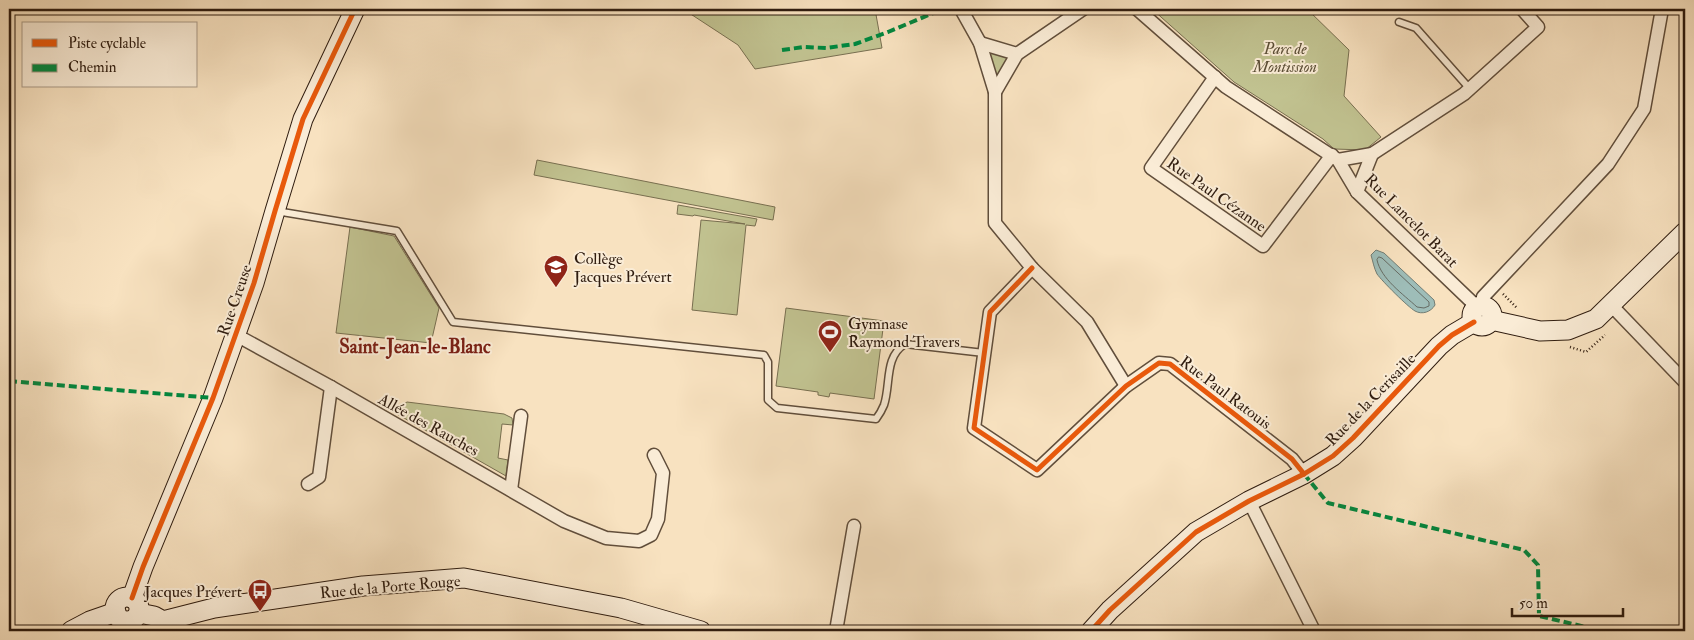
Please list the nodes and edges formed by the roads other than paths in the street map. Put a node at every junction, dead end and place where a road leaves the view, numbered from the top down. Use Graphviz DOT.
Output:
graph roads {
  1 [pos="355,9"];
  2 [pos="961,9"];
  3 [pos="1083,9"];
  4 [pos="1137,9"];
  5 [pos="1522,9"];
  6 [pos="1662,9"];
  7 [pos="1399,22"];
  8 [pos="980,43"];
  9 [pos="1017,54"];
  10 [pos="1215,77"];
  11 [pos="1470,88"];
  12 [pos="994,92"];
  13 [pos="1372,154"];
  14 [pos="1335,158"];
  15 [pos="1357,192"];
  16 [pos="275,211"];
  17 [pos="1685,232"];
  18 [pos="1032,268"];
  19 [pos="1617,311"];
  20 [pos="1481,314"];
  21 [pos="236,335"];
  22 [pos="985,353"];
  23 [pos="1685,382"];
  24 [pos="1126,386"];
  25 [pos="331,387"];
  26 [pos="520,416"];
  27 [pos="654,455"];
  28 [pos="1304,474"];
  29 [pos="308,484"];
  30 [pos="511,490"];
  31 [pos="1249,501"];
  32 [pos="854,526"];
  33 [pos="135,605"];
  34 [pos="161,626"];
  35 [pos="71,631"];
  36 [pos="701,631"];
  37 [pos="836,631"];
  38 [pos="1091,631"];
  39 [pos="1314,631"];
  1 -- 16 [label="street, Rue Creuse"];
  2 -- 8 [label="street"];
  3 -- 9 [label="street"];
  4 -- 10 [label="street, Rue Lancelot Barat"];
  5 -- 11 [label="street"];
  6 -- 20 [label="street, Rue de la Cerisaille"];
  7 -- 11 [label="lane"];
  8 -- 9 [label="street"];
  8 -- 12 [label="street"];
  9 -- 12 [label="street"];
  10 -- 14 [label="street, Rue Lancelot Barat"];
  10 -- 14 [label="street, Rue Paul Cézanne"];
  11 -- 13 [label="street"];
  12 -- 18 [label="street"];
  13 -- 14 [label="street"];
  13 -- 15 [label="street"];
  14 -- 15 [label="street, Rue Lancelot Barat"];
  15 -- 20 [label="street, Rue Lancelot Barat"];
  16 -- 21 [label="street, Rue Creuse"];
  16 -- 22 [label="lane"];
  17 -- 19 [label="street"];
  18 -- 22 [label="street"];
  18 -- 24 [label="street"];
  19 -- 20 [label="street"];
  19 -- 23 [label="street"];
  20 -- 28 [label="street, Rue de la Cerisaille"];
  21 -- 25 [label="street, Allée des Rauches"];
  21 -- 33 [label="street, Rue Creuse"];
  22 -- 24 [label="street, Rue Paul Ratouis"];
  24 -- 28 [label="street, Rue Paul Ratouis"];
  25 -- 29 [label="street"];
  25 -- 30 [label="street, Allée des Rauches"];
  26 -- 30 [label="street"];
  27 -- 30 [label="street, Allée des Rauches"];
  28 -- 31 [label="street, Rue de la Cerisaille"];
  31 -- 38 [label="street, Rue de la Cerisaille"];
  31 -- 39 [label="street"];
  32 -- 37 [label="street"];
  33 -- 34 [label="street, Rue de la Porte Rouge"];
  33 -- 35 [label="street"];
  34 -- 36 [label="street, Rue de la Porte Rouge"];
}
